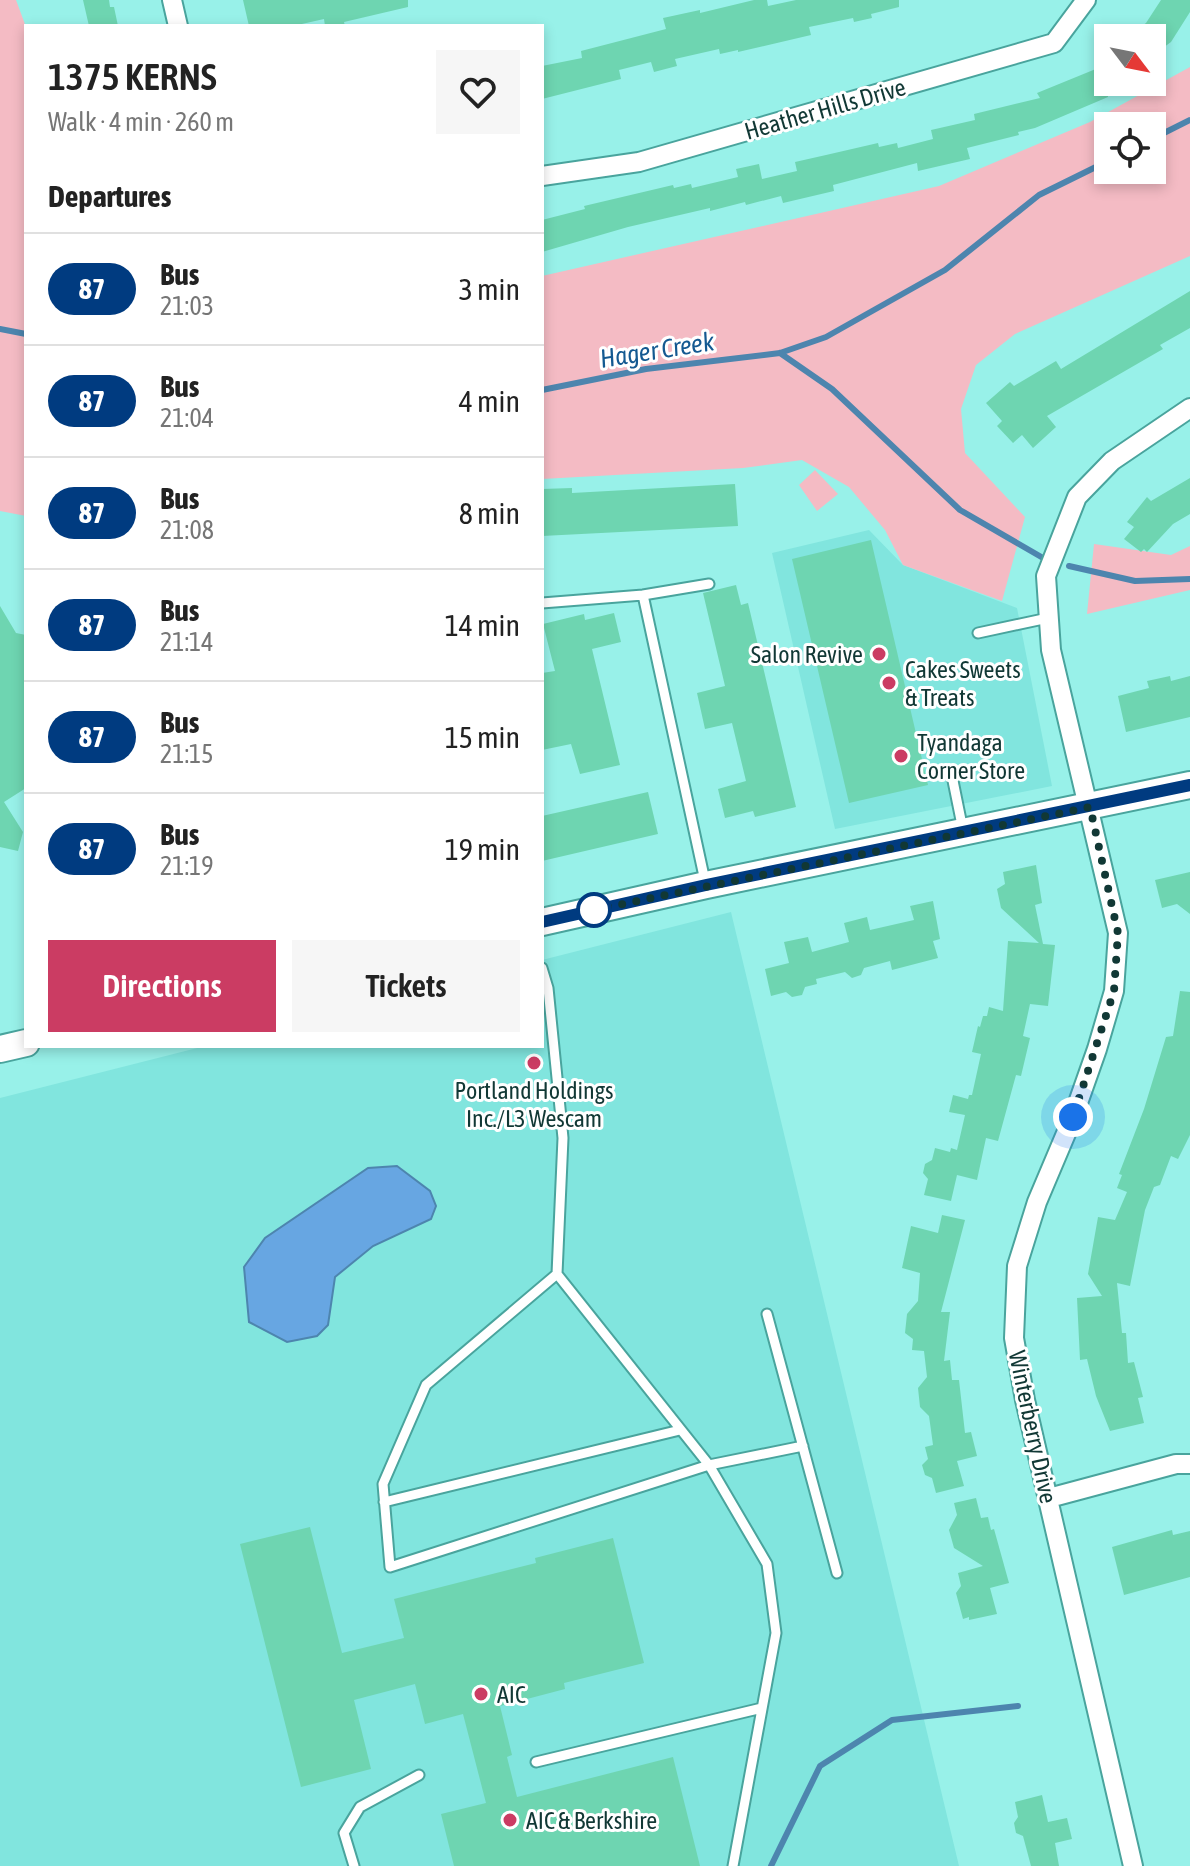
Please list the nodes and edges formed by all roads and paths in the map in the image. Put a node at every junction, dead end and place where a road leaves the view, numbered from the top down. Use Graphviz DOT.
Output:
graph roads {
  1 [pos="172,0"];
  2 [pos="1086,0"];
  3 [pos="178,24"];
  4 [pos="544,176"];
  5 [pos="1190,408"];
  6 [pos="709,584"];
  7 [pos="643,595"];
  8 [pos="544,603"];
  9 [pos="1048,618"];
  10 [pos="978,633"];
  11 [pos="951,771"];
  12 [pos="1190,785"];
  13 [pos="1090,807"];
  14 [pos="963,832"];
  15 [pos="706,885"];
  16 [pos="544,922"];
  17 [pos="544,975"];
  18 [pos="24,1043"];
  19 [pos="0,1049"];
  20 [pos="557,1274"];
  21 [pos="767,1314"];
  22 [pos="680,1430"];
  23 [pos="803,1446"];
  24 [pos="1190,1464"];
  25 [pos="709,1465"];
  26 [pos="1049,1498"];
  27 [pos="384,1502"];
  28 [pos="837,1573"];
  29 [pos="762,1708"];
  30 [pos="536,1762"];
  31 [pos="419,1775"];
  32 [pos="354,1866"];
  33 [pos="733,1866"];
  34 [pos="1133,1866"];
  1 -- 3 [label="street"];
  2 -- 4 [label="street, Heather Hills Drive"];
  5 -- 9 [label="street, Winterberry Drive"];
  6 -- 7 [label="lane"];
  7 -- 8 [label="lane"];
  7 -- 15 [label="lane"];
  9 -- 10 [label="lane"];
  9 -- 13 [label="street, Winterberry Drive"];
  11 -- 14 [label="lane"];
  12 -- 13 [label="street"];
  13 -- 14 [label="street"];
  13 -- 26 [label="street, Winterberry Drive"];
  14 -- 15 [label="street"];
  15 -- 16 [label="street"];
  17 -- 20 [label="lane"];
  18 -- 19 [label="street"];
  20 -- 22 [label="lane"];
  20 -- 27 [label="lane"];
  21 -- 23 [label="lane"];
  22 -- 25 [label="lane"];
  22 -- 27 [label="lane"];
  23 -- 25 [label="lane"];
  23 -- 28 [label="lane"];
  24 -- 26 [label="street"];
  25 -- 27 [label="lane"];
  25 -- 29 [label="lane"];
  26 -- 34 [label="street, Winterberry Drive"];
  29 -- 30 [label="lane"];
  29 -- 33 [label="lane"];
  31 -- 32 [label="lane"];
}
